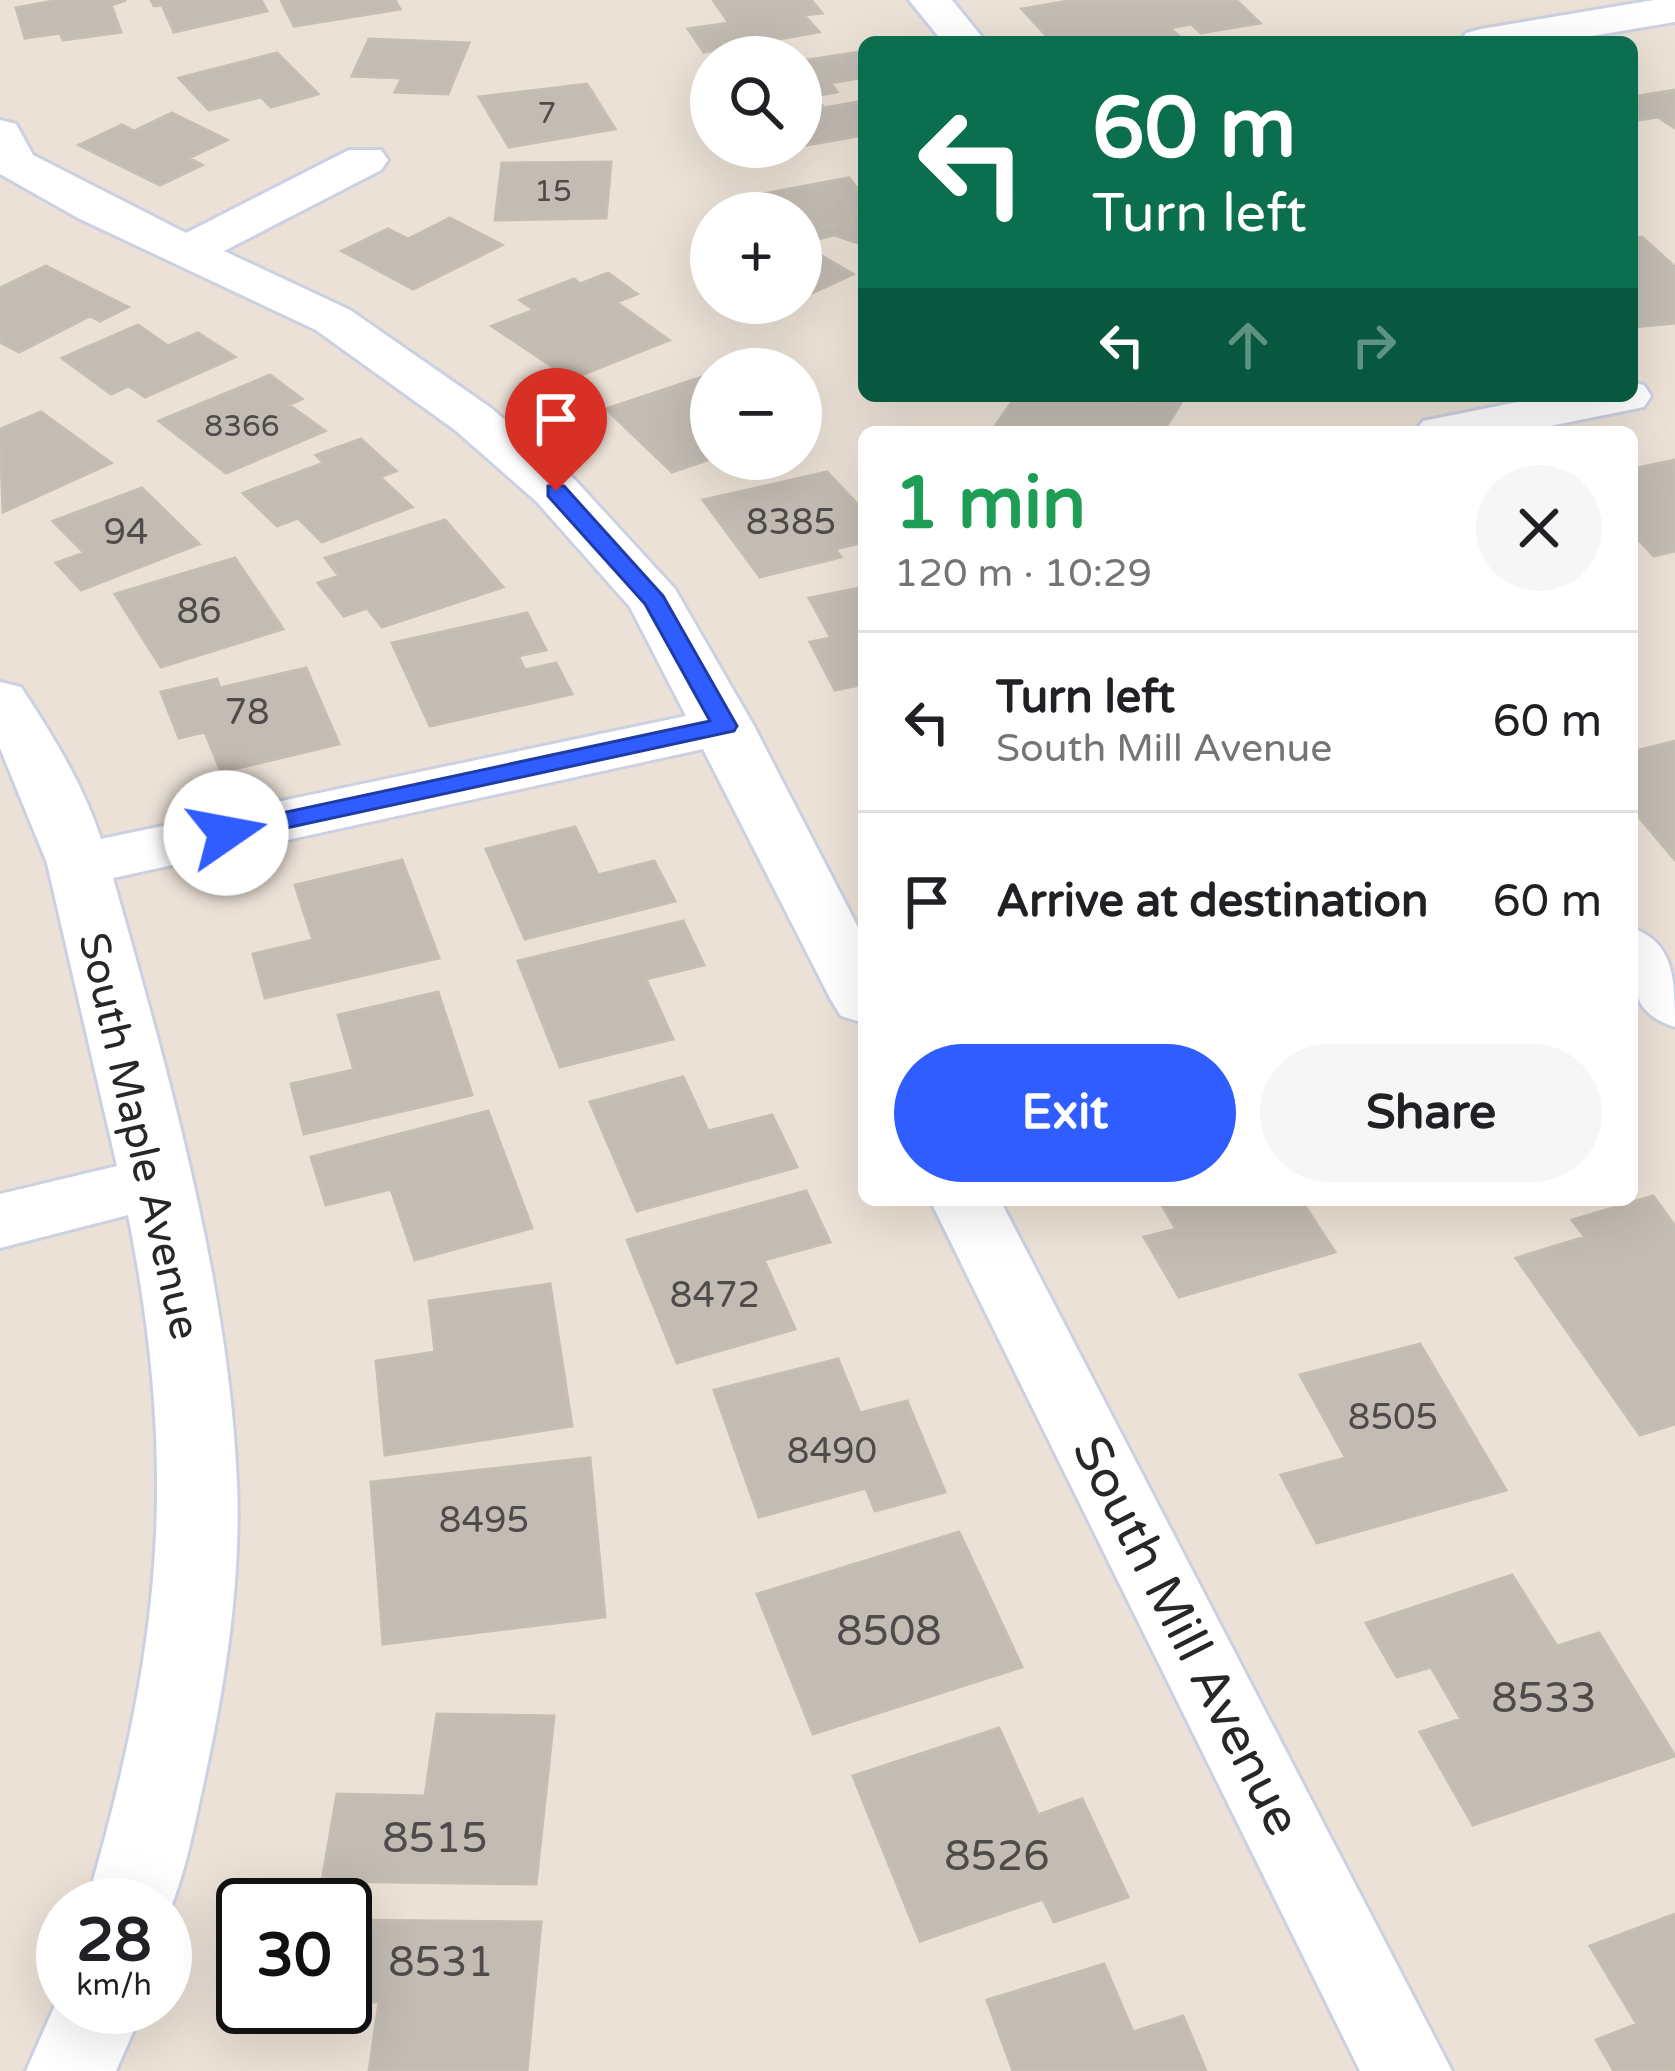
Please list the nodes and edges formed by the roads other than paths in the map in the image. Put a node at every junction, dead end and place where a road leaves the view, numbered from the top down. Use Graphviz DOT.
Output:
graph roads {
  1 [pos="930,0"];
  2 [pos="1675,9"];
  3 [pos="960,36"];
  4 [pos="1516,36"];
  5 [pos="0,133"];
  6 [pos="365,160"];
  7 [pos="189,250"];
  8 [pos="1675,386"];
  9 [pos="1638,393"];
  10 [pos="1593,402"];
  11 [pos="1471,426"];
  12 [pos="0,700"];
  13 [pos="725,726"];
  14 [pos="76,865"];
  15 [pos="858,988"];
  16 [pos="158,1182"];
  17 [pos="968,1206"];
  18 [pos="0,1221"];
  19 [pos="136,1878"];
  20 [pos="87,2034"];
  21 [pos="70,2071"];
  22 [pos="1407,2071"];
  1 -- 3 [label="street"];
  2 -- 4 [label="street"];
  5 -- 7 [label="street"];
  6 -- 7 [label="street"];
  7 -- 13 [label="street"];
  8 -- 9 [label="street"];
  10 -- 11 [label="street"];
  12 -- 14 [label="street, South Maple Avenue"];
  13 -- 14 [label="street"];
  13 -- 15 [label="street"];
  14 -- 16 [label="street, South Maple Avenue"];
  16 -- 18 [label="street"];
  16 -- 19 [label="street, South Maple Avenue"];
  17 -- 22 [label="street, South Mill Avenue"];
  20 -- 21 [label="street"];
}
